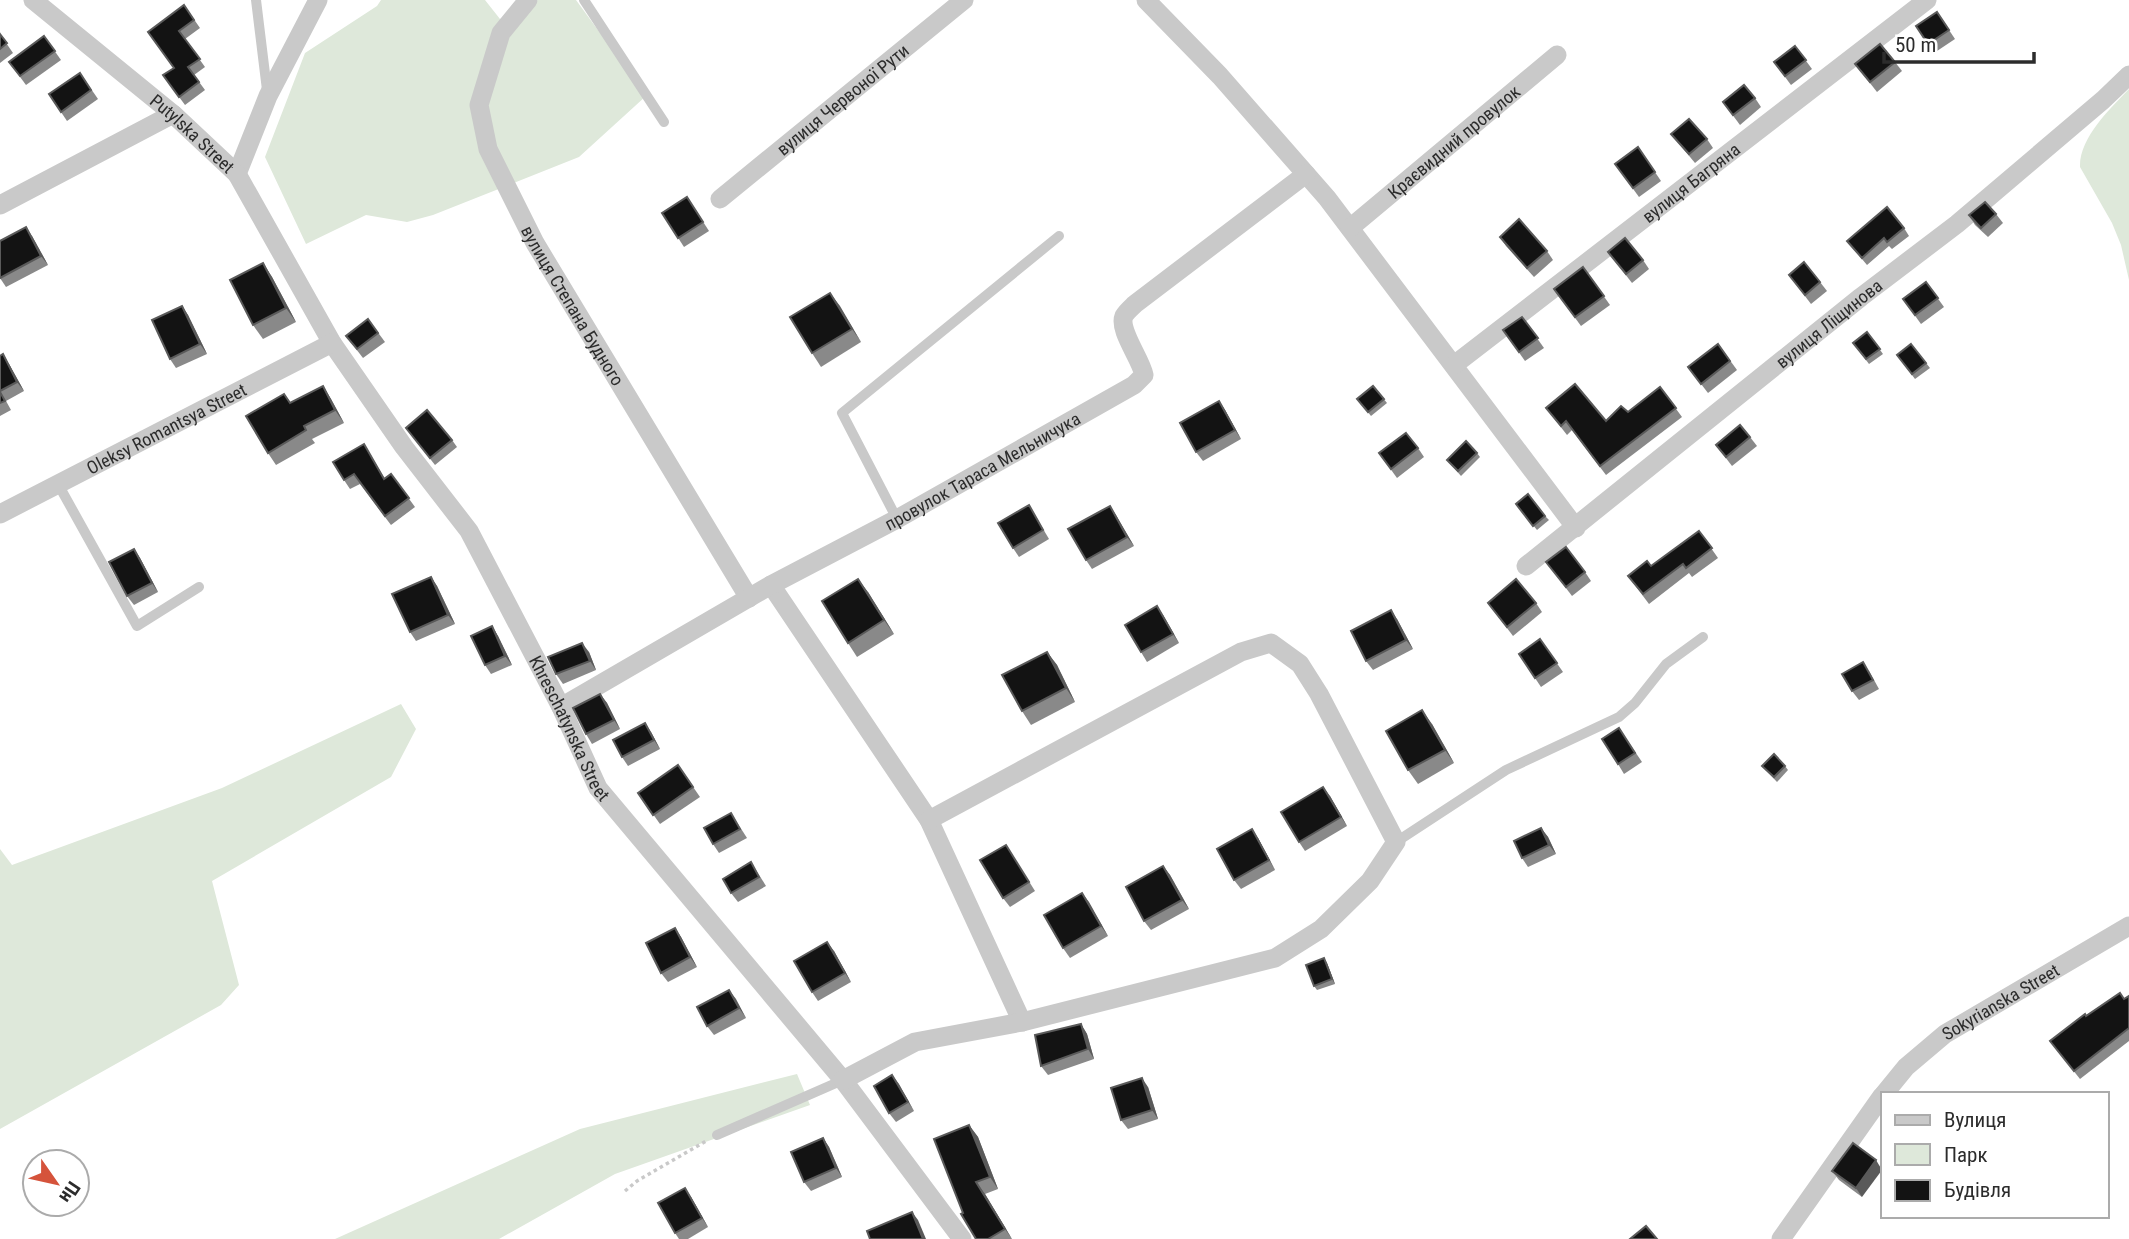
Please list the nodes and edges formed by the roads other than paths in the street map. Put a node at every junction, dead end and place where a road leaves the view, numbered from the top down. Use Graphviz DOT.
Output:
graph roads {
  1 [pos="33,0"];
  2 [pos="256,0"];
  3 [pos="318,0"];
  4 [pos="528,0"];
  5 [pos="584,0"];
  6 [pos="964,0"];
  7 [pos="1146,0"];
  8 [pos="1927,0"];
  9 [pos="1557,55"];
  10 [pos="2129,75"];
  11 [pos="268,96"];
  12 [pos="173,114"];
  13 [pos="664,122"];
  14 [pos="237,174"];
  15 [pos="1306,174"];
  16 [pos="720,199"];
  17 [pos="0,205"];
  18 [pos="1350,228"];
  19 [pos="1059,236"];
  20 [pos="332,343"];
  21 [pos="1454,365"];
  22 [pos="58,484"];
  23 [pos="0,514"];
  24 [pos="897,519"];
  25 [pos="1576,528"];
  26 [pos="1526,566"];
  27 [pos="771,585"];
  28 [pos="200,587"];
  29 [pos="749,598"];
  30 [pos="1703,637"];
  31 [pos="561,707"];
  32 [pos="929,820"];
  33 [pos="1396,842"];
  34 [pos="2129,926"];
  35 [pos="1021,1023"];
  36 [pos="843,1080"];
  37 [pos="1885,1092"];
  38 [pos="1881,1098"];
  39 [pos="717,1135"];
  40 [pos="962,1239"];
  41 [pos="1781,1239"];
  1 -- 12 [label="street, Putylska Street"];
  2 -- 11 [label="lane"];
  3 -- 11 [label="street, Putylska Street"];
  4 -- 29 [label="street, вулиця Степана Будного"];
  5 -- 13 [label="lane"];
  6 -- 16 [label="street, вулиця Червоної Рути"];
  7 -- 15 [label="street"];
  8 -- 21 [label="street, вулиця Багряна"];
  9 -- 18 [label="street, Краєвидний провулок"];
  10 -- 25 [label="street, вулиця Ліщинова"];
  11 -- 14 [label="street, Putylska Street"];
  12 -- 14 [label="street, Putylska Street"];
  12 -- 17 [label="street"];
  14 -- 20 [label="street, Khreschatynska Street"];
  15 -- 18 [label="street"];
  15 -- 24 [label="street, провулок Тараса Мельничука"];
  18 -- 21 [label="street"];
  19 -- 24 [label="lane"];
  20 -- 22 [label="street, Oleksy Romantsya Street"];
  20 -- 31 [label="street, Khreschatynska Street"];
  21 -- 25 [label="street"];
  22 -- 23 [label="street, Oleksy Romantsya Street"];
  22 -- 28 [label="lane"];
  24 -- 27 [label="street, провулок Тараса Мельничука"];
  25 -- 26 [label="street, вулиця Ліщинова"];
  27 -- 29 [label="street, провулок Тараса Мельничука"];
  27 -- 32 [label="street"];
  29 -- 31 [label="street, провулок Тараса Мельничука"];
  30 -- 33 [label="lane"];
  31 -- 36 [label="street, Khreschatynska Street"];
  32 -- 33 [label="street"];
  32 -- 35 [label="street"];
  33 -- 35 [label="street"];
  34 -- 37 [label="street, Sokyrianska Street"];
  35 -- 36 [label="street"];
  36 -- 39 [label="lane"];
  36 -- 40 [label="street, Khreschatynska Street"];
  38 -- 41 [label="street, Sokyrianska Street"];
}
